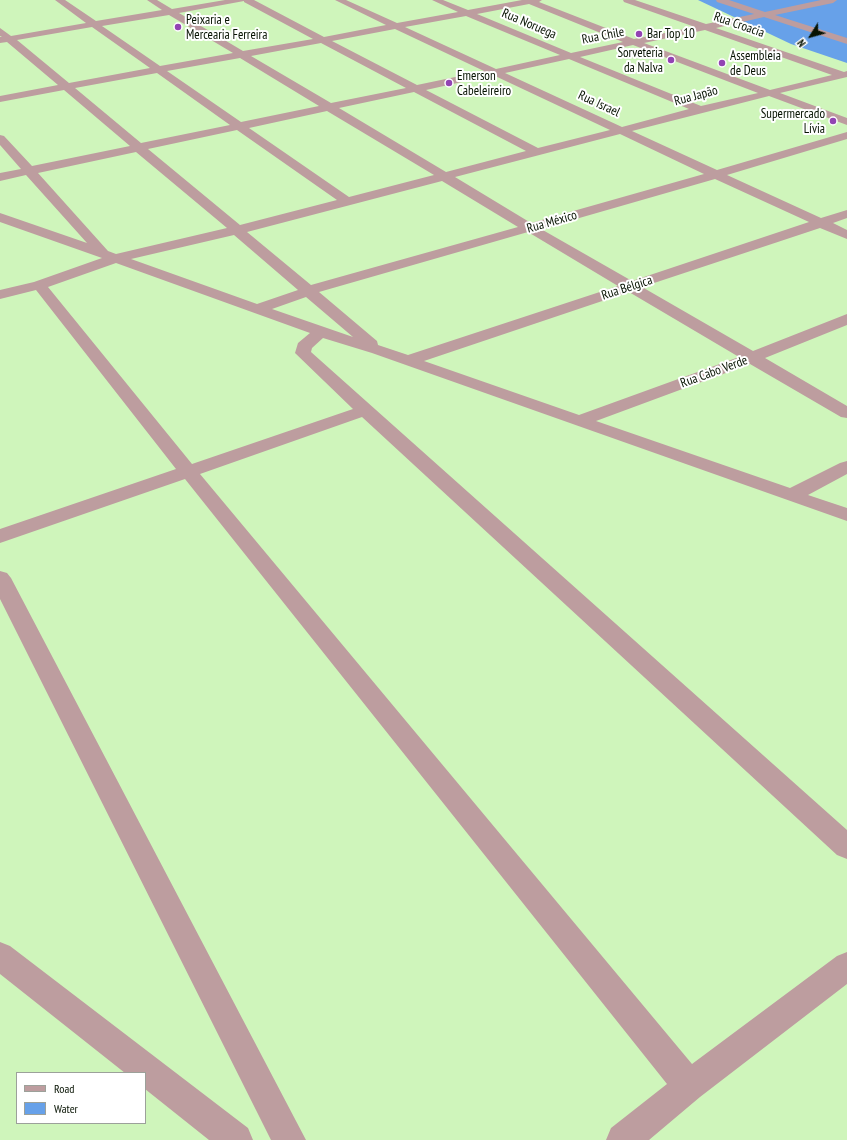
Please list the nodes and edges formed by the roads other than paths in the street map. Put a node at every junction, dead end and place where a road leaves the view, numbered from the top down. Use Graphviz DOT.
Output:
graph roads {
  1 [pos="59,0"];
  2 [pos="151,0"];
  3 [pos="240,0"];
  4 [pos="247,0"];
  5 [pos="339,0"];
  6 [pos="436,0"];
  7 [pos="531,0"];
  8 [pos="627,0"];
  9 [pos="720,0"];
  10 [pos="833,0"];
  11 [pos="170,12"];
  12 [pos="466,12"];
  13 [pos="765,15"];
  14 [pos="93,24"];
  15 [pos="395,26"];
  16 [pos="706,27"];
  17 [pos="3,36"];
  18 [pos="321,39"];
  19 [pos="847,41"];
  20 [pos="635,43"];
  21 [pos="242,55"];
  22 [pos="569,56"];
  23 [pos="158,70"];
  24 [pos="496,71"];
  25 [pos="845,74"];
  26 [pos="65,86"];
  27 [pos="416,88"];
  28 [pos="768,92"];
  29 [pos="0,99"];
  30 [pos="329,107"];
  31 [pos="700,110"];
  32 [pos="847,122"];
  33 [pos="240,126"];
  34 [pos="622,131"];
  35 [pos="847,135"];
  36 [pos="0,138"];
  37 [pos="139,148"];
  38 [pos="536,152"];
  39 [pos="30,170"];
  40 [pos="717,174"];
  41 [pos="0,176"];
  42 [pos="443,176"];
  43 [pos="346,201"];
  44 [pos="847,214"];
  45 [pos="0,218"];
  46 [pos="821,223"];
  47 [pos="530,228"];
  48 [pos="238,230"];
  49 [pos="847,236"];
  50 [pos="110,256"];
  51 [pos="40,285"];
  52 [pos="632,287"];
  53 [pos="308,291"];
  54 [pos="0,295"];
  55 [pos="258,309"];
  56 [pos="847,319"];
  57 [pos="321,332"];
  58 [pos="378,350"];
  59 [pos="753,357"];
  60 [pos="407,361"];
  61 [pos="366,410"];
  62 [pos="847,413"];
  63 [pos="579,421"];
  64 [pos="847,468"];
  65 [pos="188,471"];
  66 [pos="792,495"];
  67 [pos="847,515"];
  68 [pos="0,536"];
  69 [pos="0,578"];
  70 [pos="847,847"];
  71 [pos="0,956"];
  72 [pos="847,966"];
  73 [pos="689,1086"];
  74 [pos="236,1140"];
  75 [pos="289,1140"];
  76 [pos="623,1140"];
  1 -- 14 [label="street"];
  2 -- 11 [label="street"];
  3 -- 11 [label="street"];
  4 -- 18 [label="street"];
  5 -- 15 [label="street, Rua Israel"];
  6 -- 12 [label="street, Rua Noruega"];
  7 -- 12 [label="street"];
  7 -- 20 [label="street"];
  8 -- 16 [label="street, Rua Croacia"];
  9 -- 13 [label="street"];
  10 -- 13 [label="street, Rua Chile"];
  11 -- 14 [label="street"];
  11 -- 21 [label="street"];
  12 -- 15 [label="street"];
  12 -- 22 [label="street, Rua Noruega"];
  13 -- 16 [label="street, Rua Chile"];
  13 -- 19 [label="street"];
  14 -- 17 [label="street"];
  14 -- 23 [label="street"];
  15 -- 18 [label="street"];
  15 -- 24 [label="street, Rua Israel"];
  16 -- 20 [label="street, Rua Chile"];
  16 -- 25 [label="street, Rua Croacia"];
  17 -- 26 [label="street"];
  18 -- 21 [label="street"];
  18 -- 27 [label="street"];
  20 -- 22 [label="street, Rua Chile"];
  20 -- 28 [label="street"];
  21 -- 23 [label="street"];
  21 -- 30 [label="street"];
  22 -- 24 [label="street, Rua Chile"];
  22 -- 31 [label="street, Rua Noruega"];
  23 -- 26 [label="street"];
  23 -- 33 [label="street"];
  24 -- 27 [label="street, Rua Chile"];
  24 -- 34 [label="street, Rua Israel"];
  25 -- 28 [label="street, Rua Japão"];
  26 -- 29 [label="street"];
  26 -- 37 [label="street"];
  27 -- 30 [label="street, Rua Chile"];
  27 -- 38 [label="street"];
  28 -- 31 [label="street, Rua Japão"];
  28 -- 32 [label="street"];
  30 -- 33 [label="street, Rua Chile"];
  30 -- 42 [label="street"];
  31 -- 34 [label="street, Rua Japão"];
  33 -- 37 [label="street, Rua Chile"];
  33 -- 43 [label="street"];
  34 -- 38 [label="street, Rua Japão"];
  34 -- 40 [label="street, Rua Israel"];
  35 -- 40 [label="street, Rua México"];
  36 -- 39 [label="street"];
  37 -- 39 [label="street, Rua Chile"];
  37 -- 48 [label="street"];
  38 -- 42 [label="street, Rua Japão"];
  39 -- 41 [label="street, Rua Chile"];
  39 -- 50 [label="street"];
  40 -- 46 [label="street, Rua Israel"];
  40 -- 47 [label="street, Rua México"];
  42 -- 43 [label="street, Rua Japão"];
  42 -- 47 [label="street"];
  43 -- 48 [label="street, Rua Japão"];
  44 -- 46 [label="street, Rua Bélgica"];
  45 -- 50 [label="street"];
  46 -- 49 [label="street, Rua Israel"];
  46 -- 52 [label="street, Rua Bélgica"];
  47 -- 52 [label="street"];
  47 -- 53 [label="street, Rua México"];
  48 -- 50 [label="street, Rua Japão"];
  48 -- 53 [label="street"];
  50 -- 51 [label="street, Rua Japão"];
  50 -- 55 [label="street"];
  51 -- 54 [label="street, Rua Japão"];
  51 -- 65 [label="street"];
  52 -- 59 [label="street"];
  52 -- 60 [label="street, Rua Bélgica"];
  53 -- 55 [label="street, Rua México"];
  53 -- 58 [label="street"];
  55 -- 57 [label="street"];
  56 -- 59 [label="street, Rua Cabo Verde"];
  57 -- 58 [label="street"];
  57 -- 61 [label="street"];
  58 -- 60 [label="street"];
  59 -- 62 [label="street"];
  59 -- 63 [label="street, Rua Cabo Verde"];
  60 -- 63 [label="street"];
  61 -- 65 [label="street"];
  61 -- 70 [label="street"];
  63 -- 66 [label="street"];
  64 -- 66 [label="street"];
  65 -- 68 [label="street"];
  65 -- 73 [label="street"];
  66 -- 67 [label="street"];
  69 -- 75 [label="street"];
  71 -- 74 [label="street"];
  72 -- 73 [label="street"];
  73 -- 76 [label="street"];
}
